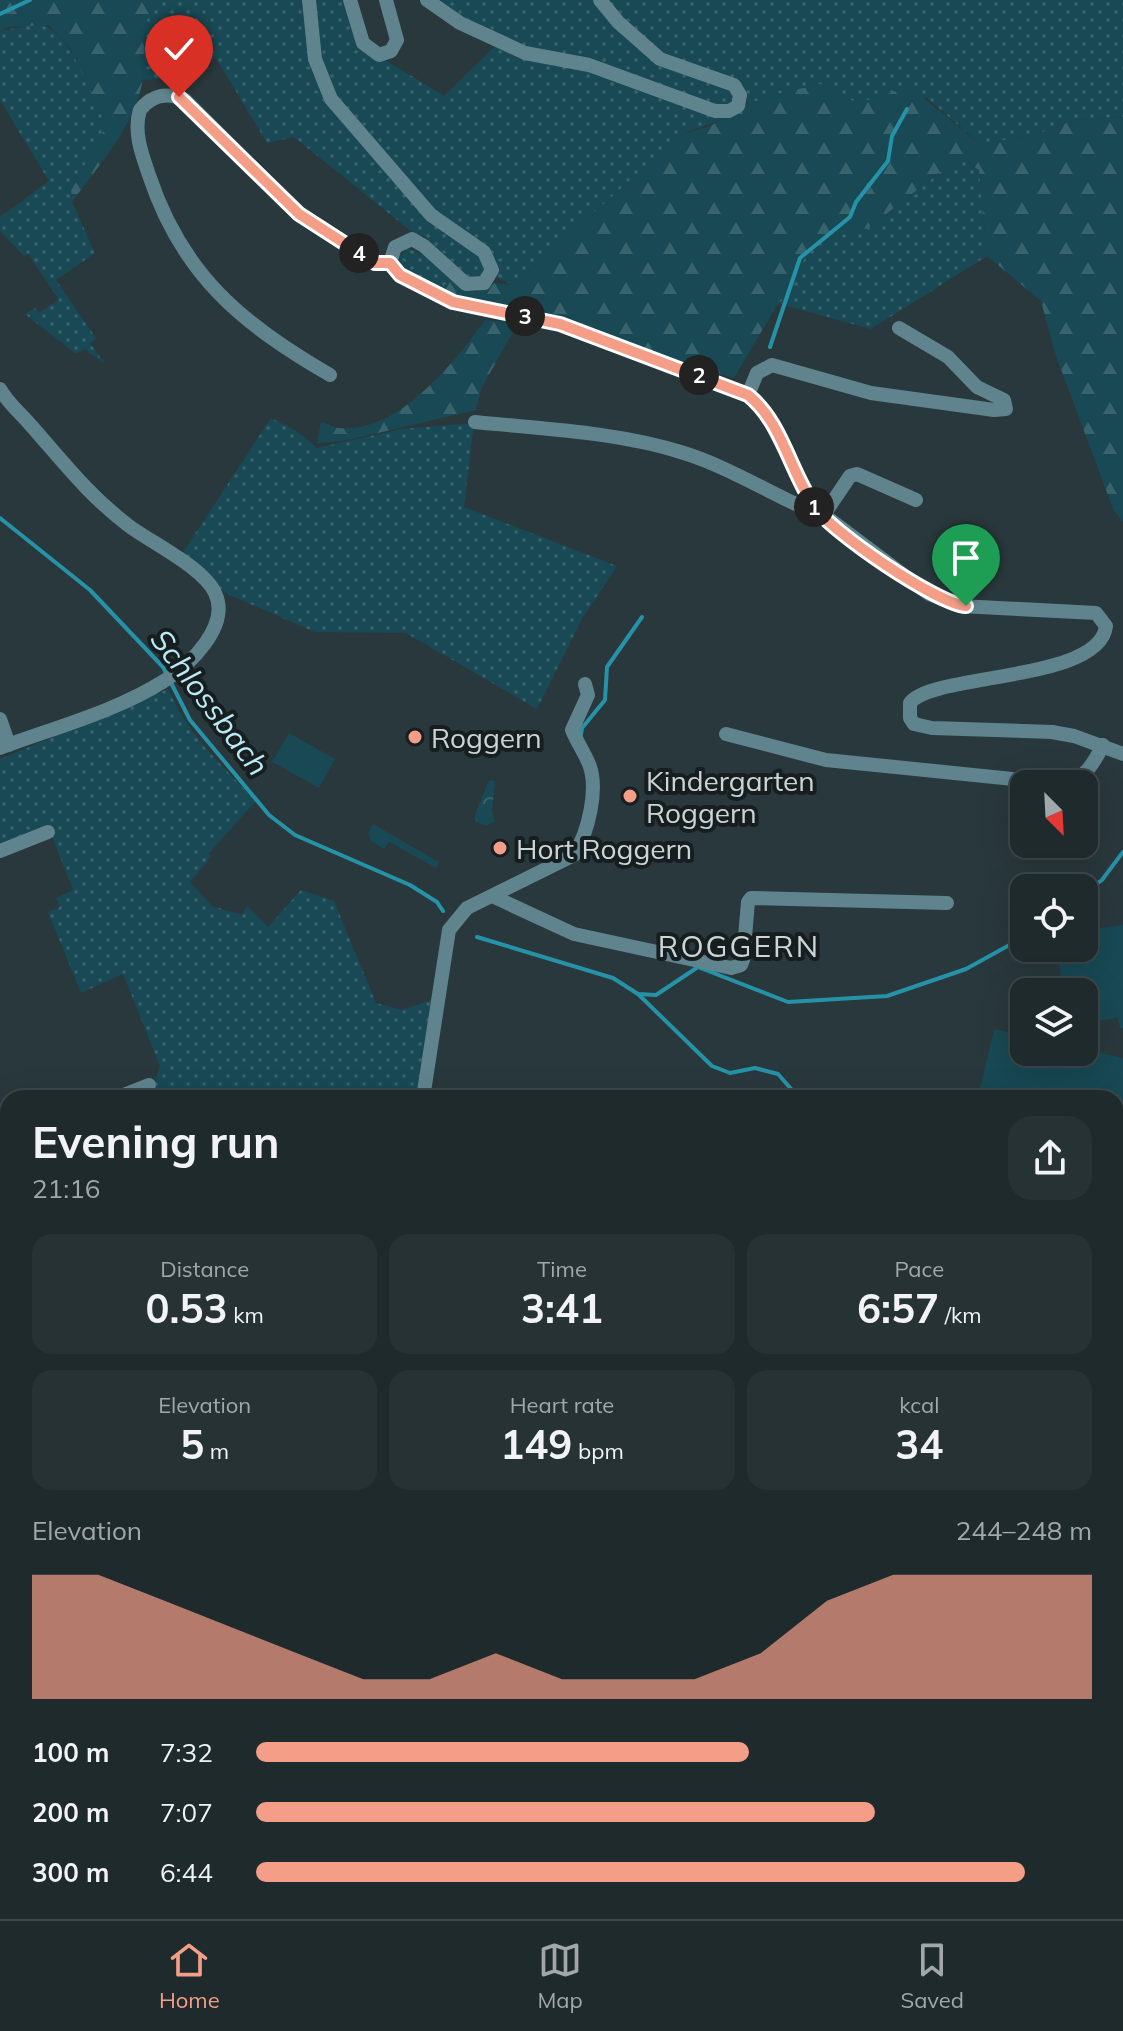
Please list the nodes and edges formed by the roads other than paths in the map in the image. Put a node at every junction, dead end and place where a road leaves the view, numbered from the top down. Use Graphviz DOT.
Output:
graph roads {
  1 [pos="309,0"];
  2 [pos="350,0"];
  3 [pos="386,0"];
  4 [pos="427,0"];
  5 [pos="600,0"];
  6 [pos="390,263"];
  7 [pos="899,328"];
  8 [pos="330,375"];
  9 [pos="0,389"];
  10 [pos="748,395"];
  11 [pos="475,422"];
  12 [pos="916,500"];
  13 [pos="819,513"];
  14 [pos="585,684"];
  15 [pos="0,719"];
  16 [pos="726,734"];
  17 [pos="1103,745"];
  18 [pos="4,747"];
  19 [pos="1123,754"];
  20 [pos="48,832"];
  21 [pos="0,851"];
  22 [pos="492,896"];
  23 [pos="947,903"];
  24 [pos="149,1085"];
  25 [pos="136,1090"];
  26 [pos="424,1090"];
  1 -- 6 [label="street"];
  2 -- 3 [label="street"];
  4 -- 5 [label="street"];
  6 -- 8 [label="street"];
  6 -- 10 [label="street"];
  7 -- 10 [label="street"];
  9 -- 18 [label="street"];
  10 -- 13 [label="street"];
  11 -- 13 [label="street"];
  12 -- 13 [label="street"];
  13 -- 17 [label="street"];
  14 -- 22 [label="street"];
  15 -- 18 [label="street"];
  16 -- 17 [label="street"];
  17 -- 19 [label="street"];
  20 -- 21 [label="street"];
  22 -- 23 [label="street"];
  22 -- 26 [label="street"];
  24 -- 25 [label="street"];
}
